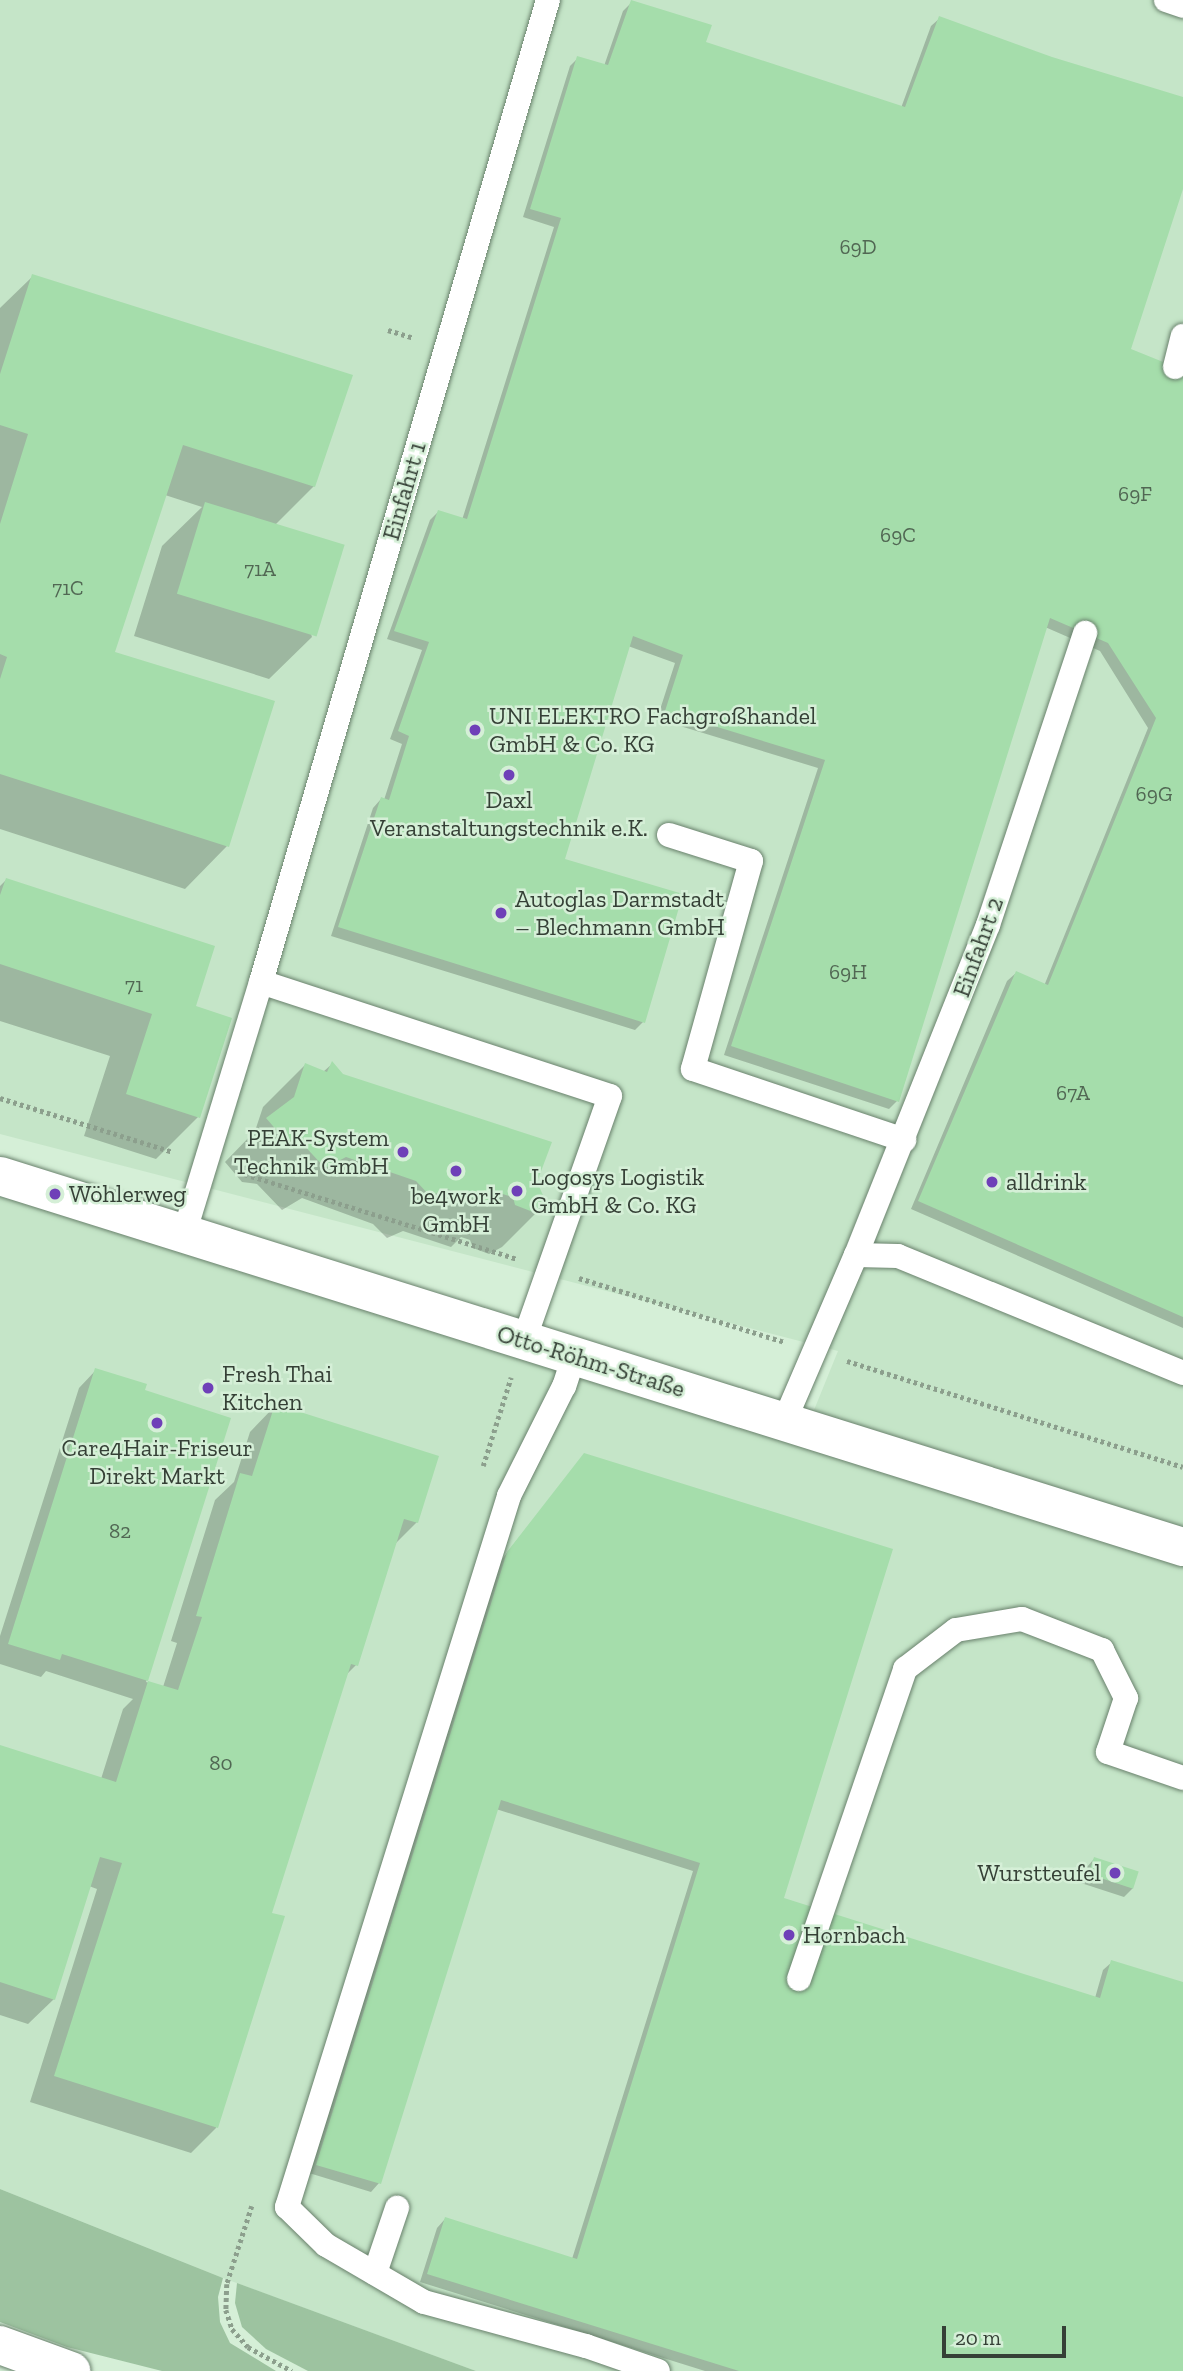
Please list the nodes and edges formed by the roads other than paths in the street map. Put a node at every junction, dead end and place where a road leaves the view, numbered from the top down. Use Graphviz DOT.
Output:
graph roads {
  1 [pos="548,0"];
  2 [pos="1166,0"];
  3 [pos="1183,6"];
  4 [pos="1183,336"];
  5 [pos="1175,367"];
  6 [pos="1085,633"];
  7 [pos="669,835"];
  8 [pos="261,982"];
  9 [pos="904,1140"];
  10 [pos="0,1176"];
  11 [pos="184,1234"];
  12 [pos="856,1255"];
  13 [pos="524,1340"];
  14 [pos="574,1356"];
  15 [pos="1183,1373"];
  16 [pos="784,1422"];
  17 [pos="1183,1547"];
  18 [pos="1183,1778"];
  19 [pos="799,1979"];
  20 [pos="397,2208"];
  21 [pos="374,2273"];
  22 [pos="0,2345"];
  23 [pos="71,2371"];
  24 [pos="658,2371"];
  1 -- 8 [label="lane, Einfahrt 1"];
  2 -- 3 [label="lane"];
  4 -- 5 [label="lane"];
  6 -- 9 [label="lane, Einfahrt 2"];
  7 -- 9 [label="lane"];
  8 -- 11 [label="lane, Einfahrt 1"];
  8 -- 13 [label="lane"];
  9 -- 12 [label="lane, Einfahrt 2"];
  10 -- 11 [label="street, Otto-Röhm-Straße"];
  11 -- 13 [label="street, Otto-Röhm-Straße"];
  12 -- 15 [label="lane"];
  12 -- 16 [label="lane, Einfahrt 2"];
  13 -- 14 [label="street, Otto-Röhm-Straße"];
  14 -- 16 [label="street, Otto-Röhm-Straße"];
  14 -- 21 [label="lane"];
  16 -- 17 [label="street, Otto-Röhm-Straße"];
  18 -- 19 [label="lane"];
  20 -- 21 [label="lane"];
  21 -- 24 [label="lane"];
  22 -- 23 [label="street"];
}
